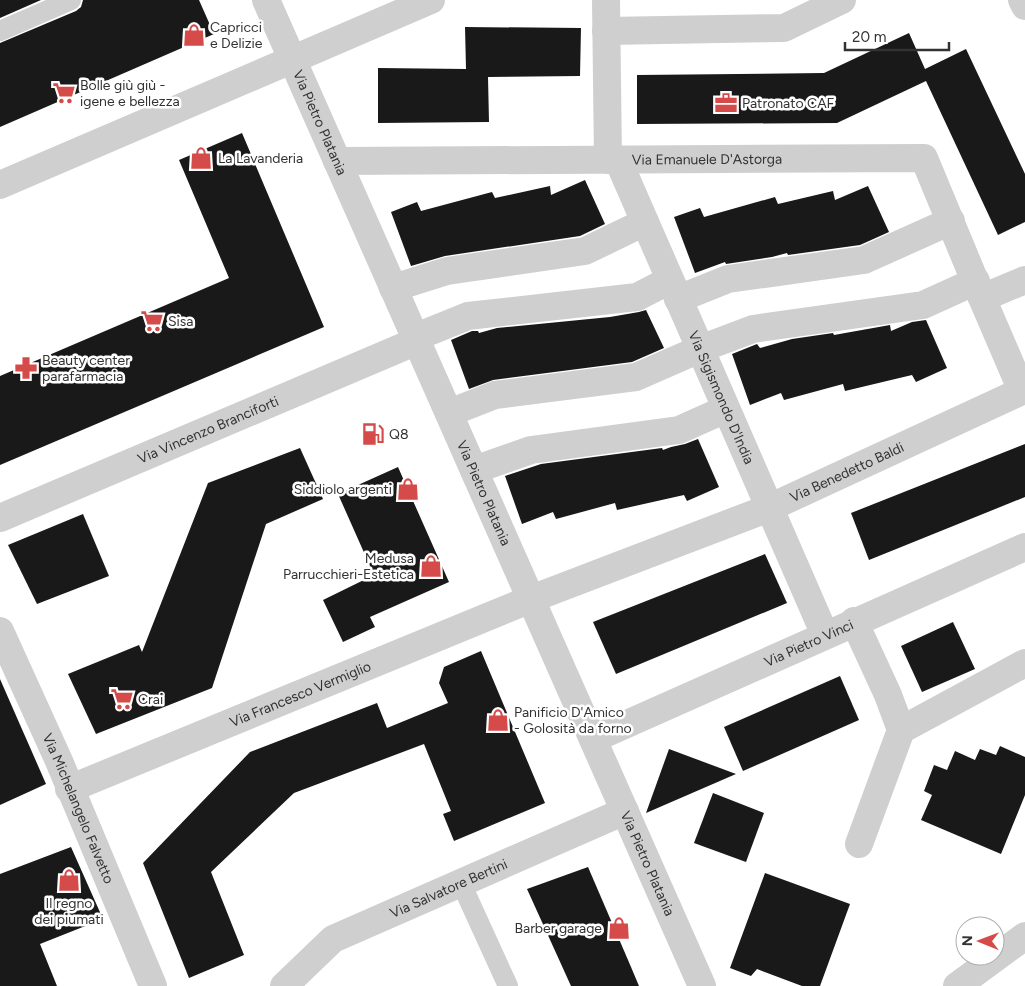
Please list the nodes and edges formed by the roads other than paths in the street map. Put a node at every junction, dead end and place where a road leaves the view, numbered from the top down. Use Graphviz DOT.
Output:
graph roads {
  1 [pos="71,0"];
  2 [pos="266,0"];
  3 [pos="431,0"];
  4 [pos="606,0"];
  5 [pos="842,0"];
  6 [pos="1022,0"];
  7 [pos="1025,6"];
  8 [pos="0,31"];
  9 [pos="606,31"];
  10 [pos="292,60"];
  11 [pos="337,160"];
  12 [pos="613,160"];
  13 [pos="0,185"];
  14 [pos="951,221"];
  15 [pos="645,222"];
  16 [pos="1025,280"];
  17 [pos="393,288"];
  18 [pos="979,289"];
  19 [pos="674,290"];
  20 [pos="416,339"];
  21 [pos="700,349"];
  22 [pos="726,409"];
  23 [pos="449,413"];
  24 [pos="474,470"];
  25 [pos="769,508"];
  26 [pos="0,518"];
  27 [pos="1025,547"];
  28 [pos="531,600"];
  29 [pos="854,622"];
  30 [pos="0,631"];
  31 [pos="825,635"];
  32 [pos="1025,663"];
  33 [pos="901,730"];
  34 [pos="593,739"];
  35 [pos="69,789"];
  36 [pos="625,811"];
  37 [pos="859,844"];
  38 [pos="461,883"];
  39 [pos="1025,936"];
  40 [pos="153,986"];
  41 [pos="284,986"];
  42 [pos="508,986"];
  43 [pos="702,986"];
  44 [pos="958,986"];
  1 -- 8 [label="lane"];
  2 -- 10 [label="street, Via Pietro Platania"];
  3 -- 10 [label="street"];
  4 -- 9 [label="street, Via Sigismondo D'India"];
  5 -- 9 [label="street"];
  6 -- 7 [label="street"];
  9 -- 12 [label="street, Via Sigismondo D'India"];
  10 -- 11 [label="street, Via Pietro Platania"];
  10 -- 13 [label="street"];
  11 -- 12 [label="street, Via Emanuele D'Astorga"];
  11 -- 17 [label="street, Via Pietro Platania"];
  12 -- 14 [label="street, Via Emanuele D'Astorga"];
  12 -- 15 [label="street, Via Sigismondo D'India"];
  14 -- 18 [label="street, Via Emanuele D'Astorga"];
  14 -- 19 [label="street, Via Vincenzo Branciforti"];
  15 -- 17 [label="street"];
  15 -- 19 [label="street, Via Sigismondo D'India"];
  16 -- 18 [label="street"];
  17 -- 20 [label="street, Via Pietro Platania"];
  18 -- 21 [label="street"];
  18 -- 25 [label="street, Via Benedetto Baldi"];
  19 -- 20 [label="street, Via Vincenzo Branciforti"];
  19 -- 21 [label="street, Via Sigismondo D'India"];
  20 -- 23 [label="street, Via Pietro Platania"];
  20 -- 26 [label="street, Via Vincenzo Branciforti"];
  21 -- 22 [label="street, Via Sigismondo D'India"];
  21 -- 23 [label="street"];
  22 -- 24 [label="street"];
  22 -- 25 [label="street, Via Sigismondo D'India"];
  23 -- 24 [label="street, Via Pietro Platania"];
  24 -- 28 [label="street, Via Pietro Platania"];
  25 -- 28 [label="street, Via Benedetto Baldi"];
  25 -- 31 [label="street, Via Sigismondo D'India"];
  27 -- 29 [label="street, Via Pietro Vinci"];
  28 -- 34 [label="street, Via Pietro Platania"];
  28 -- 35 [label="street, Via Francesco Vermiglio"];
  29 -- 31 [label="street, Via Pietro Vinci"];
  29 -- 33 [label="street"];
  30 -- 35 [label="street, Via Michelangelo Falvetto"];
  31 -- 34 [label="street, Via Pietro Vinci"];
  32 -- 33 [label="street"];
  33 -- 37 [label="street"];
  34 -- 36 [label="street, Via Pietro Platania"];
  35 -- 40 [label="street, Via Michelangelo Falvetto"];
  36 -- 38 [label="street, Via Salvatore Bertini"];
  36 -- 43 [label="street, Via Pietro Platania"];
  38 -- 41 [label="street, Via Salvatore Bertini"];
  38 -- 42 [label="lane"];
  39 -- 44 [label="street"];
}
